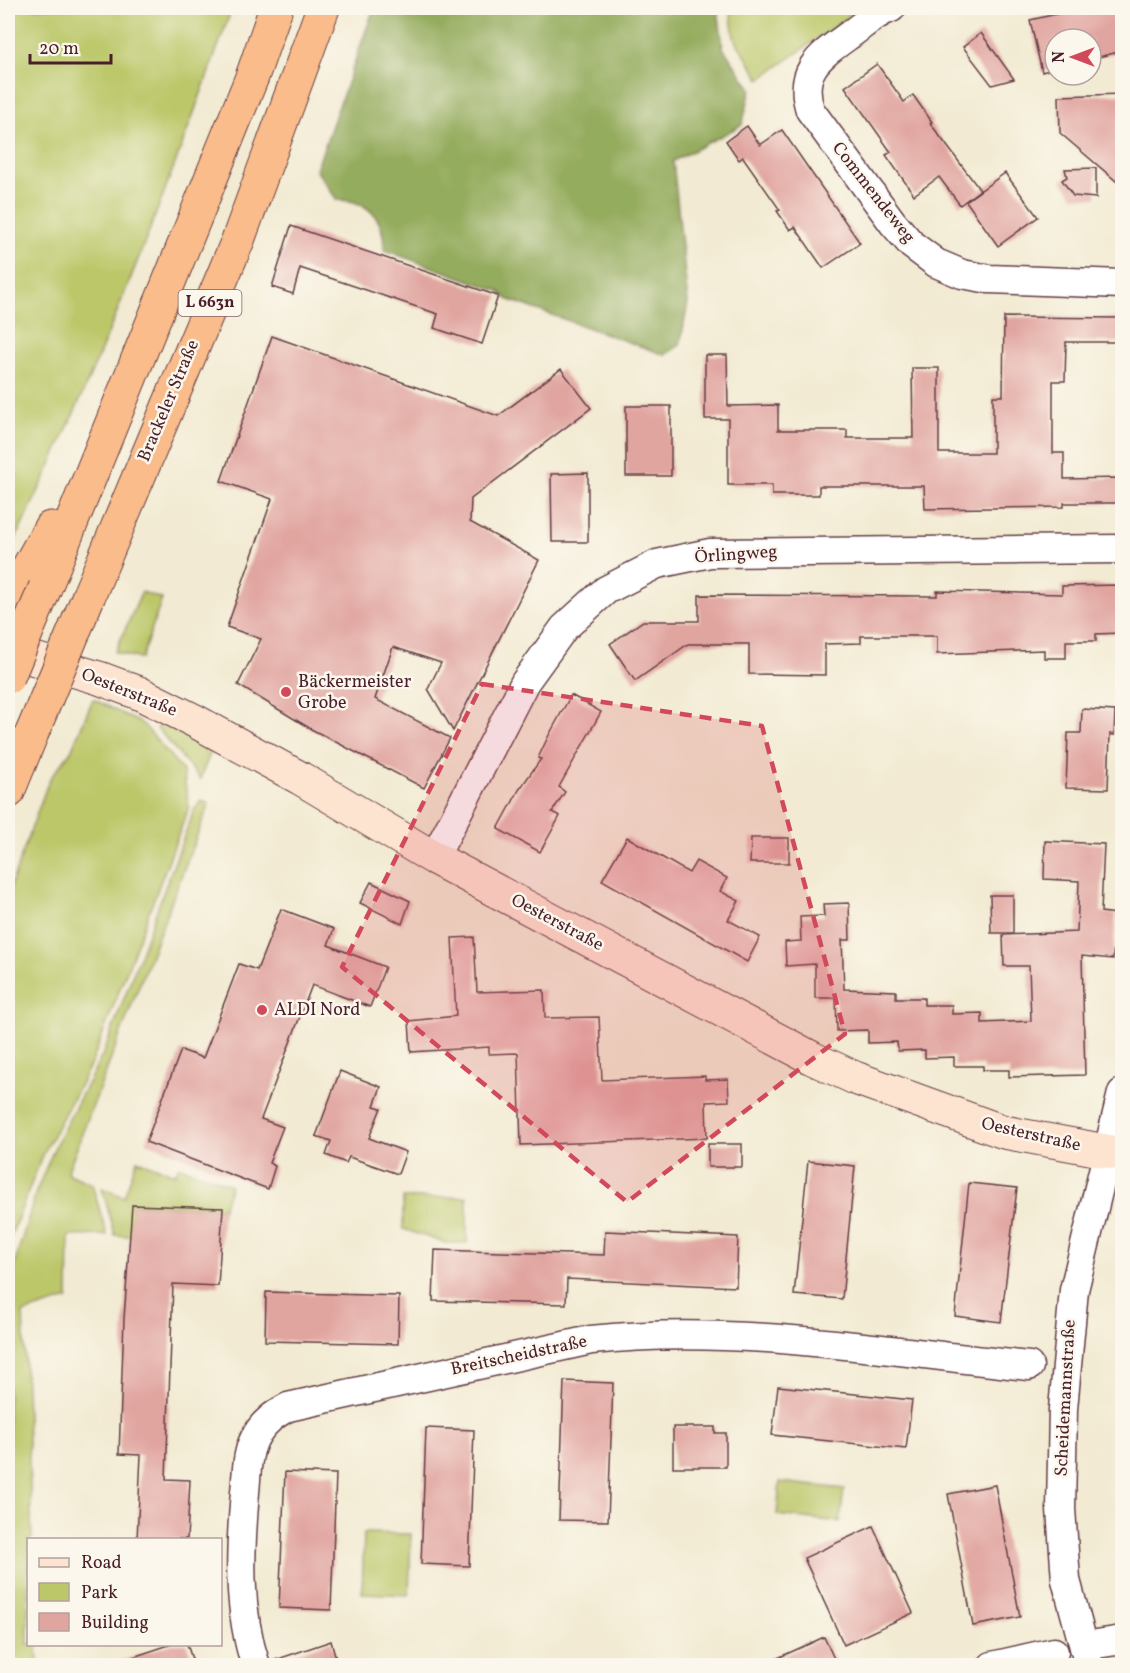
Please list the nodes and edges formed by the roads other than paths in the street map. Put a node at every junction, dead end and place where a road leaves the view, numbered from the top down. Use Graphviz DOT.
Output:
graph roads {
  1 [pos="276,8"];
  2 [pos="323,8"];
  3 [pos="891,8"];
  4 [pos="1122,284"];
  5 [pos="1122,549"];
  6 [pos="24,592"];
  7 [pos="8,651"];
  8 [pos="8,677"];
  9 [pos="9,790"];
  10 [pos="434,858"];
  11 [pos="1122,1094"];
  12 [pos="1115,1153"];
  13 [pos="1029,1366"];
  14 [pos="1122,1640"];
  15 [pos="1054,1652"];
  16 [pos="1087,1656"];
  17 [pos="256,1665"];
  18 [pos="992,1665"];
  1 -- 6 [label="highway, L 663n"];
  2 -- 9 [label="highway, Brackeler Straße / L 663n, bridge"];
  3 -- 4 [label="street, Commendeweg"];
  5 -- 10 [label="street, Örlingweg"];
  6 -- 8 [label="highway, L 663n, bridge"];
  7 -- 10 [label="street, Oesterstraße"];
  10 -- 12 [label="street, Oesterstraße"];
  11 -- 12 [label="street, Scheidemannstraße"];
  12 -- 16 [label="street, Scheidemannstraße"];
  13 -- 17 [label="street, Breitscheidstraße"];
  14 -- 16 [label="street"];
  15 -- 18 [label="street"];
}
